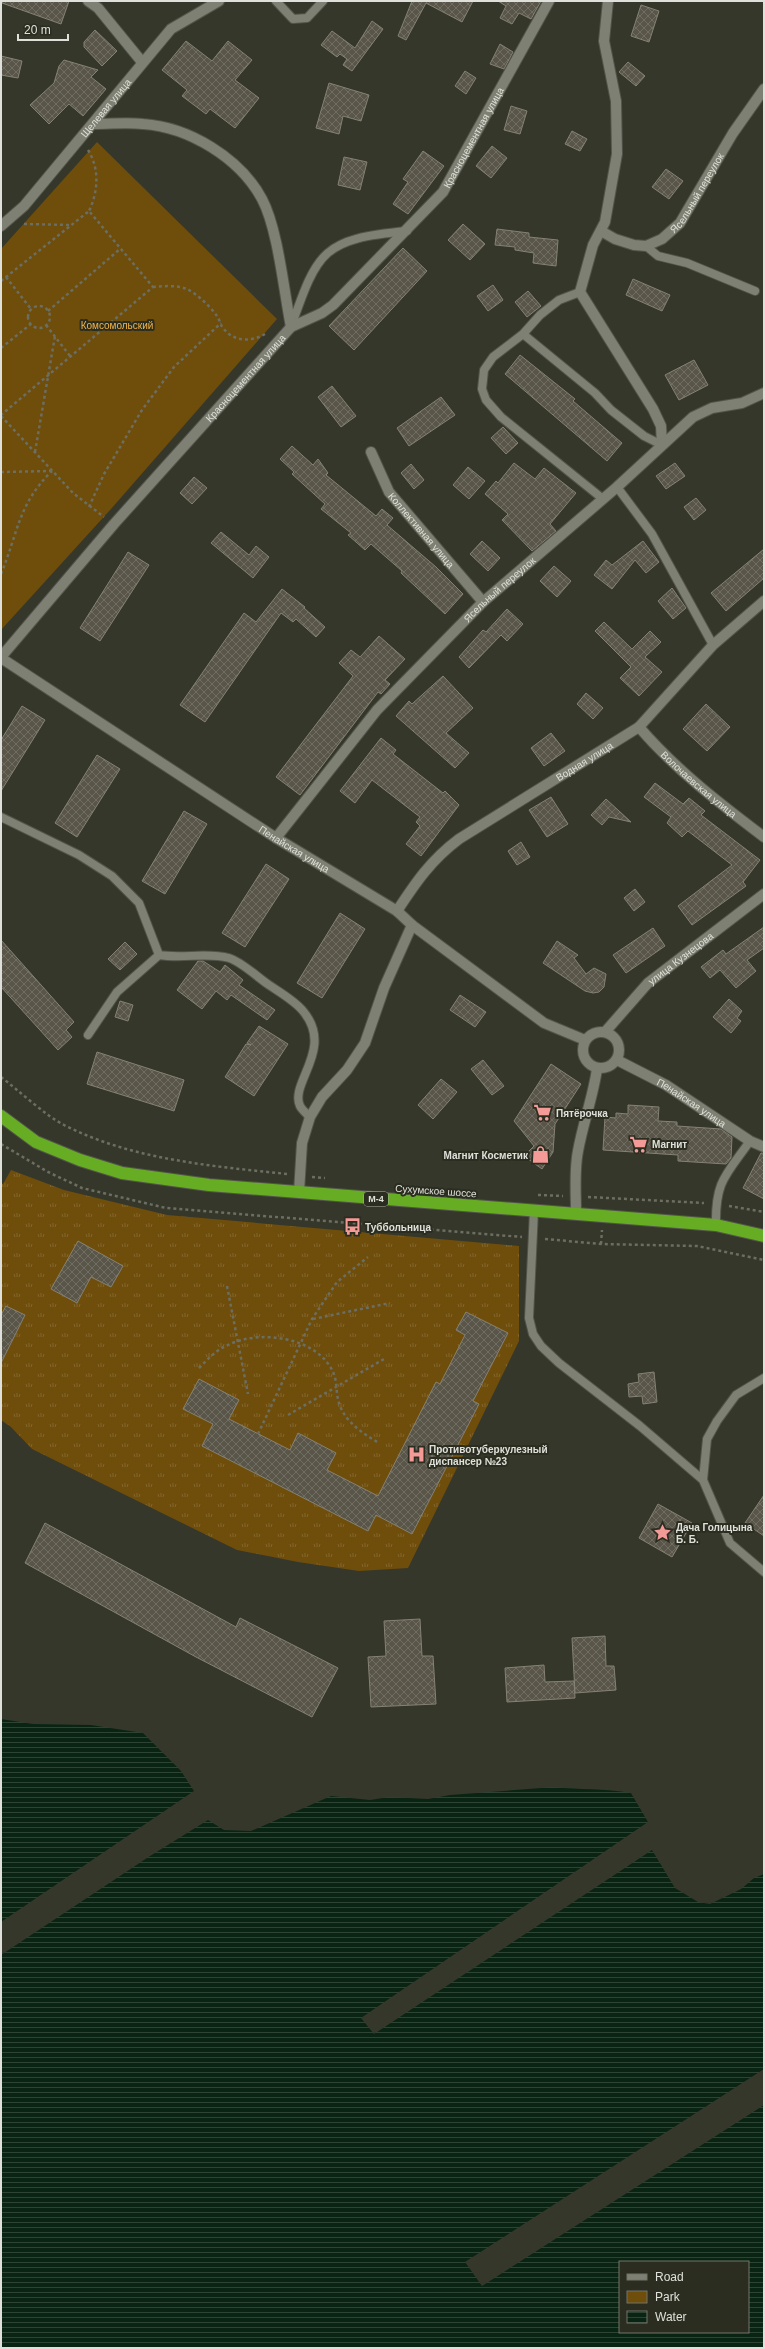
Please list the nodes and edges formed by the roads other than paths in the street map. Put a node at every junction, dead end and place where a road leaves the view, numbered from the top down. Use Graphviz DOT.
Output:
graph roads {
  1 [pos="88,1"];
  2 [pos="219,1"];
  3 [pos="276,1"];
  4 [pos="323,1"];
  5 [pos="549,1"];
  6 [pos="608,1"];
  7 [pos="142,62"];
  8 [pos="764,88"];
  9 [pos="94,124"];
  10 [pos="1,226"];
  11 [pos="407,231"];
  12 [pos="600,231"];
  13 [pos="646,246"];
  14 [pos="755,291"];
  15 [pos="580,292"];
  16 [pos="291,327"];
  17 [pos="522,334"];
  18 [pos="764,393"];
  19 [pos="662,445"];
  20 [pos="371,452"];
  21 [pos="617,487"];
  22 [pos="603,500"];
  23 [pos="764,601"];
  24 [pos="483,602"];
  25 [pos="713,645"];
  26 [pos="1,658"];
  27 [pos="639,727"];
  28 [pos="1,817"];
  29 [pos="764,837"];
  30 [pos="276,838"];
  31 [pos="764,894"];
  32 [pos="398,911"];
  33 [pos="412,925"];
  34 [pos="159,955"];
  35 [pos="605,1032"];
  36 [pos="88,1034"];
  37 [pos="585,1040"];
  38 [pos="617,1060"];
  39 [pos="597,1069"];
  40 [pos="1,1116"];
  41 [pos="310,1118"];
  42 [pos="750,1141"];
  43 [pos="764,1147"];
  44 [pos="299,1192"];
  45 [pos="534,1210"];
  46 [pos="576,1213"];
  47 [pos="716,1225"];
  48 [pos="764,1236"];
  49 [pos="764,1378"];
  50 [pos="703,1480"];
  51 [pos="764,1572"];
  1 -- 7 [label="street"];
  2 -- 7 [label="street, Щелевая улица"];
  3 -- 4 [label="lane"];
  5 -- 11 [label="street, Красноцементная улица"];
  6 -- 12 [label="street"];
  7 -- 9 [label="street, Щелевая улица"];
  8 -- 13 [label="street, Ясельный переулок"];
  9 -- 10 [label="street, Щелевая улица"];
  9 -- 16 [label="street"];
  11 -- 16 [label="street, Красноцементная улица"];
  11 -- 16 [label="lane"];
  12 -- 13 [label="street"];
  12 -- 15 [label="street"];
  13 -- 14 [label="lane"];
  15 -- 17 [label="lane"];
  15 -- 19 [label="street"];
  16 -- 26 [label="street, Красноцементная улица"];
  17 -- 19 [label="lane"];
  17 -- 22 [label="lane"];
  18 -- 19 [label="street, Ясельный переулок"];
  19 -- 21 [label="street, Ясельный переулок"];
  20 -- 24 [label="street, Коллективная улица"];
  21 -- 22 [label="street, Ясельный переулок"];
  21 -- 25 [label="lane"];
  22 -- 24 [label="street, Ясельный переулок"];
  23 -- 25 [label="street, Водная улица"];
  24 -- 30 [label="street, Ясельный переулок"];
  25 -- 27 [label="street, Водная улица"];
  26 -- 30 [label="street, Пенайская улица"];
  27 -- 29 [label="street, Волочаевская улица"];
  27 -- 32 [label="street, Водная улица"];
  28 -- 34 [label="lane"];
  30 -- 32 [label="street, Пенайская улица"];
  31 -- 35 [label="street, улица Кузнецова"];
  32 -- 33 [label="street, Пенайская улица"];
  33 -- 37 [label="street, Пенайская улица"];
  33 -- 41 [label="street"];
  34 -- 36 [label="lane"];
  34 -- 41 [label="lane"];
  35 -- 37 [label="street"];
  35 -- 38 [label="street"];
  37 -- 39 [label="street"];
  38 -- 39 [label="street"];
  38 -- 42 [label="street, Пенайская улица"];
  39 -- 46 [label="street"];
  40 -- 44 [label="highway, Сухумское шоссе / М-4"];
  41 -- 44 [label="street"];
  42 -- 43 [label="street, Пенайская улица"];
  42 -- 47 [label="lane"];
  44 -- 45 [label="highway, Сухумское шоссе / М-4"];
  45 -- 46 [label="highway, Сухумское шоссе / М-4"];
  45 -- 50 [label="lane"];
  46 -- 47 [label="highway, Сухумское шоссе / М-4"];
  47 -- 48 [label="highway, Сухумское шоссе / М-4"];
  49 -- 50 [label="lane"];
  50 -- 51 [label="lane"];
}
